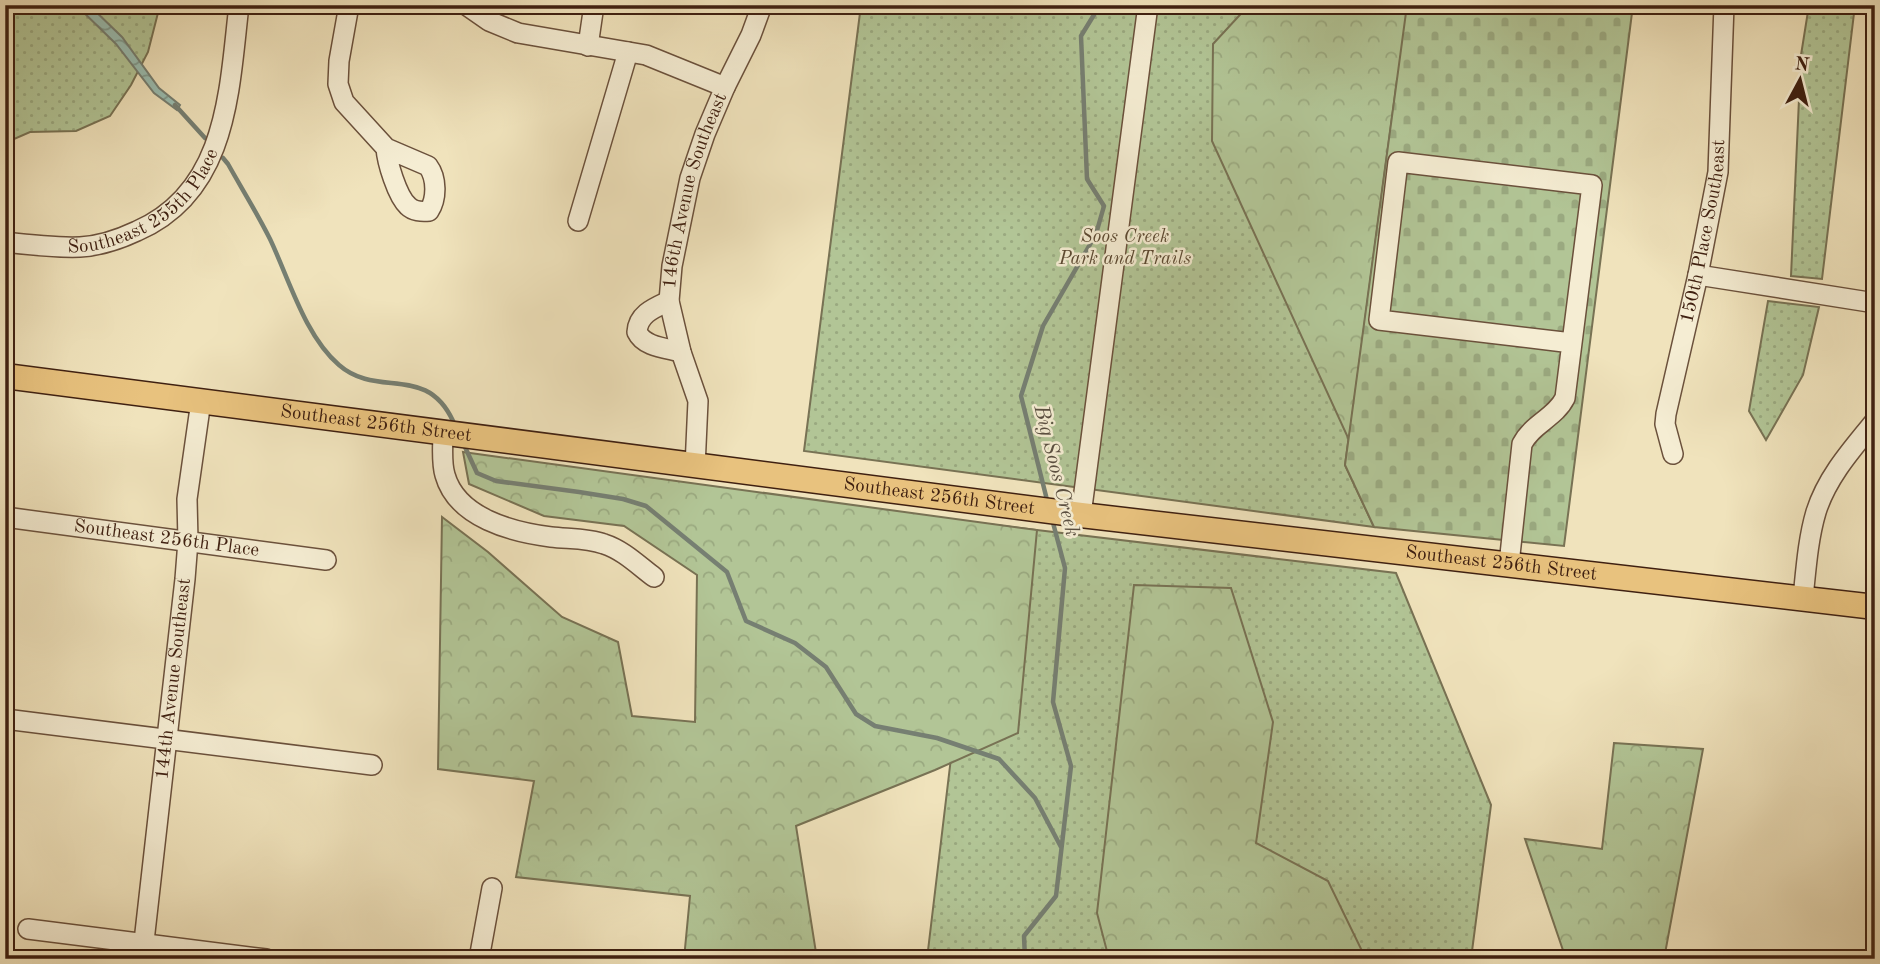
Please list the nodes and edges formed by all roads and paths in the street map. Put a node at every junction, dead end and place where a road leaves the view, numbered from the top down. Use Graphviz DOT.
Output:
graph roads {
  1 [pos="239,5"];
  2 [pos="349,5"];
  3 [pos="466,5"];
  4 [pos="594,5"];
  5 [pos="762,5"];
  6 [pos="1148,5"];
  7 [pos="1724,5"];
  8 [pos="588,46"];
  9 [pos="628,52"];
  10 [pos="725,87"];
  11 [pos="386,148"];
  12 [pos="578,221"];
  13 [pos="5,242"];
  14 [pos="1699,275"];
  15 [pos="669,301"];
  16 [pos="1875,303"];
  17 [pos="1572,343"];
  18 [pos="681,352"];
  19 [pos="5,376"];
  20 [pos="201,401"];
  21 [pos="1875,422"];
  22 [pos="443,432"];
  23 [pos="1673,454"];
  24 [pos="695,467"];
  25 [pos="1062,512"];
  26 [pos="5,517"];
  27 [pos="188,541"];
  28 [pos="326,560"];
  29 [pos="1508,564"];
  30 [pos="653,577"];
  31 [pos="1803,598"];
  32 [pos="1875,607"];
  33 [pos="5,719"];
  34 [pos="166,740"];
  35 [pos="372,765"];
  36 [pos="492,888"];
  37 [pos="28,929"];
  38 [pos="143,951"];
  39 [pos="266,959"];
  40 [pos="479,959"];
  1 -- 13 [label="street, Southeast 255th Place"];
  2 -- 11 [label="street"];
  3 -- 8 [label="street"];
  4 -- 8 [label="street"];
  5 -- 10 [label="street, 146th Avenue Southeast"];
  6 -- 25 [label="street"];
  7 -- 14 [label="street, 150th Place Southeast"];
  8 -- 9 [label="street"];
  9 -- 10 [label="street"];
  9 -- 12 [label="street"];
  10 -- 15 [label="street, 146th Avenue Southeast"];
  14 -- 16 [label="street"];
  14 -- 23 [label="street, 150th Place Southeast"];
  15 -- 18 [label="street, 146th Avenue Southeast"];
  15 -- 18 [label="street"];
  17 -- 17 [label="street"];
  17 -- 29 [label="street"];
  18 -- 24 [label="street, 146th Avenue Southeast"];
  19 -- 20 [label="main road, Southeast 256th Street"];
  20 -- 22 [label="main road, Southeast 256th Street"];
  20 -- 27 [label="street, 144th Avenue Southeast"];
  21 -- 31 [label="street"];
  22 -- 24 [label="main road, Southeast 256th Street"];
  22 -- 30 [label="street"];
  24 -- 25 [label="main road, Southeast 256th Street"];
  25 -- 29 [label="main road, Southeast 256th Street"];
  26 -- 27 [label="street, Southeast 256th Place"];
  27 -- 28 [label="street, Southeast 256th Place"];
  27 -- 34 [label="street, 144th Avenue Southeast"];
  29 -- 31 [label="main road, Southeast 256th Street"];
  31 -- 32 [label="main road, Southeast 256th Street"];
  33 -- 34 [label="street"];
  34 -- 35 [label="street"];
  34 -- 38 [label="street, 144th Avenue Southeast"];
  36 -- 40 [label="street"];
  37 -- 38 [label="street"];
  38 -- 39 [label="street"];
}
